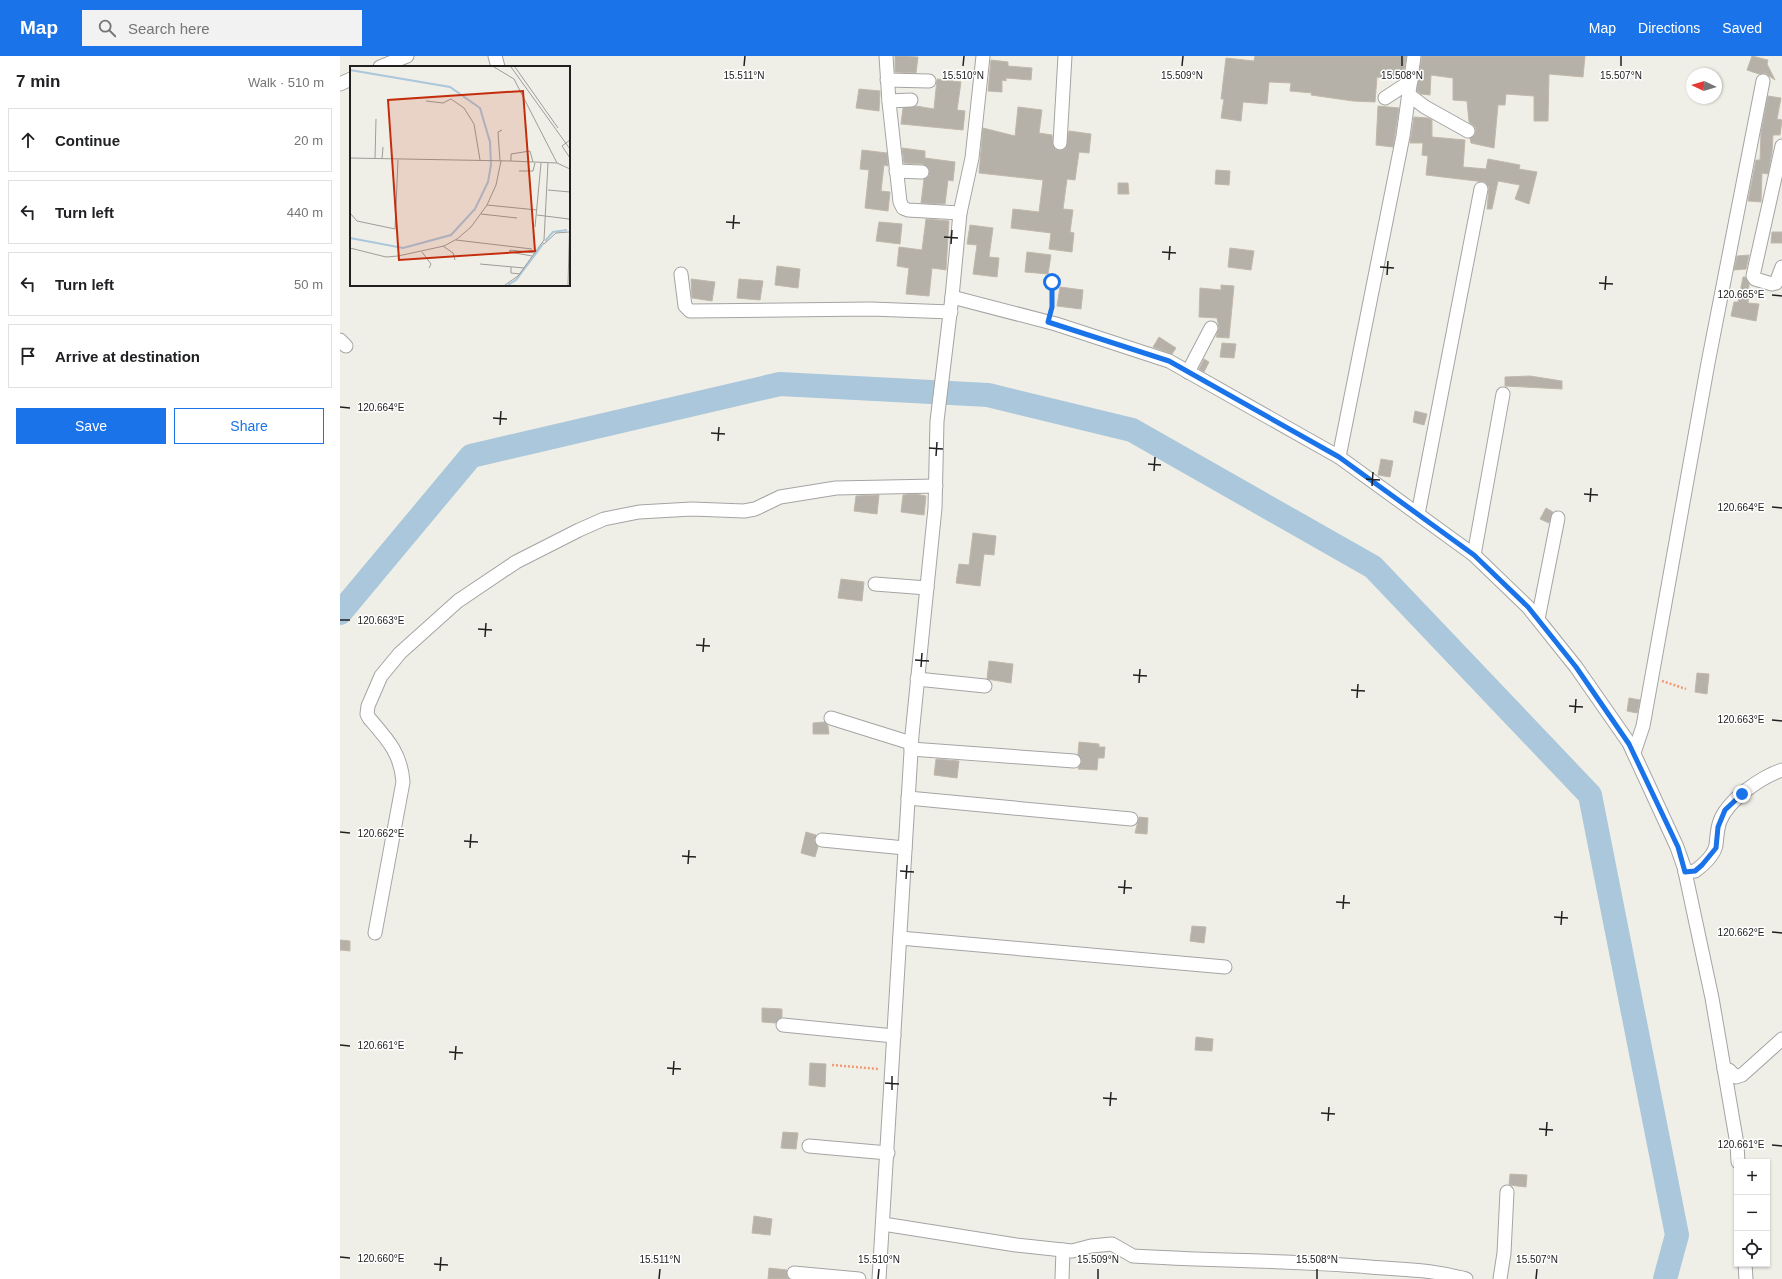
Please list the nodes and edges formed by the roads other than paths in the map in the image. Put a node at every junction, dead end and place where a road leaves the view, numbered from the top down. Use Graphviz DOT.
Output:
graph roads {
  1 [pos="407,56"];
  2 [pos="495,56"];
  3 [pos="886,56"];
  4 [pos="983,56"];
  5 [pos="1065,56"];
  6 [pos="1414,56"];
  7 [pos="382,66"];
  8 [pos="498,66"];
  9 [pos="350,79"];
  10 [pos="887,80"];
  11 [pos="929,81"];
  12 [pos="1411,81"];
  13 [pos="1763,81"];
  14 [pos="340,84"];
  15 [pos="1409,95"];
  16 [pos="1385,98"];
  17 [pos="911,100"];
  18 [pos="889,101"];
  19 [pos="1468,131"];
  20 [pos="1060,144"];
  21 [pos="1782,146"];
  22 [pos="896,171"];
  23 [pos="922,172"];
  24 [pos="1481,189"];
  25 [pos="960,213"];
  26 [pos="1782,267"];
  27 [pos="681,274"];
  28 [pos="952,297"];
  29 [pos="951,312"];
  30 [pos="1211,328"];
  31 [pos="1188,372"];
  32 [pos="1503,394"];
  33 [pos="1339,457"];
  34 [pos="936,486"];
  35 [pos="1418,514"];
  36 [pos="1558,518"];
  37 [pos="1474,555"];
  38 [pos="875,584"];
  39 [pos="927,588"];
  40 [pos="1538,619"];
  41 [pos="917,679"];
  42 [pos="985,686"];
  43 [pos="831,718"];
  44 [pos="911,746"];
  45 [pos="1634,753"];
  46 [pos="1074,761"];
  47 [pos="1782,770"];
  48 [pos="908,798"];
  49 [pos="1131,819"];
  50 [pos="822,840"];
  51 [pos="905,848"];
  52 [pos="1685,872"];
  53 [pos="375,933"];
  54 [pos="900,938"];
  55 [pos="1224,968"];
  56 [pos="783,1025"];
  57 [pos="894,1036"];
  58 [pos="1782,1039"];
  59 [pos="1724,1069"];
  60 [pos="809,1146"];
  61 [pos="888,1153"];
  62 [pos="1738,1159"];
  63 [pos="1507,1192"];
  64 [pos="883,1224"];
  65 [pos="1063,1250"];
  66 [pos="1745,1267"];
  67 [pos="794,1273"];
  68 [pos="859,1279"];
  69 [pos="879,1279"];
  70 [pos="1062,1279"];
  71 [pos="1466,1279"];
  72 [pos="1500,1279"];
  73 [pos="1746,1279"];
  1 -- 7 [label="street"];
  2 -- 8 [label="street"];
  3 -- 10 [label="street"];
  4 -- 25 [label="street"];
  5 -- 20 [label="street"];
  6 -- 12 [label="street"];
  9 -- 14 [label="street"];
  10 -- 11 [label="street"];
  10 -- 18 [label="street"];
  12 -- 15 [label="street"];
  12 -- 16 [label="street"];
  13 -- 45 [label="street"];
  15 -- 19 [label="street"];
  15 -- 33 [label="street"];
  17 -- 18 [label="street"];
  18 -- 22 [label="street"];
  21 -- 26 [label="street"];
  22 -- 23 [label="street"];
  22 -- 25 [label="street"];
  24 -- 35 [label="street"];
  25 -- 28 [label="street"];
  27 -- 29 [label="street"];
  28 -- 29 [label="street"];
  28 -- 31 [label="street"];
  29 -- 34 [label="street"];
  30 -- 31 [label="street"];
  31 -- 33 [label="street"];
  32 -- 37 [label="street"];
  33 -- 35 [label="street"];
  34 -- 39 [label="street"];
  34 -- 53 [label="street"];
  35 -- 37 [label="street"];
  36 -- 40 [label="street"];
  37 -- 40 [label="street"];
  38 -- 39 [label="street"];
  39 -- 41 [label="street"];
  40 -- 45 [label="street"];
  41 -- 42 [label="street"];
  41 -- 44 [label="street"];
  43 -- 44 [label="street"];
  44 -- 46 [label="street"];
  44 -- 48 [label="street"];
  45 -- 52 [label="street"];
  47 -- 52 [label="street"];
  48 -- 49 [label="street"];
  48 -- 51 [label="street"];
  50 -- 51 [label="street"];
  51 -- 54 [label="street"];
  52 -- 59 [label="street"];
  54 -- 55 [label="street"];
  54 -- 57 [label="street"];
  56 -- 57 [label="street"];
  57 -- 61 [label="street"];
  58 -- 59 [label="street"];
  59 -- 62 [label="street"];
  60 -- 61 [label="street"];
  61 -- 64 [label="street"];
  63 -- 72 [label="street"];
  64 -- 65 [label="street"];
  64 -- 69 [label="street"];
  65 -- 70 [label="street"];
  65 -- 71 [label="street"];
  66 -- 73 [label="street"];
  67 -- 68 [label="street"];
}
